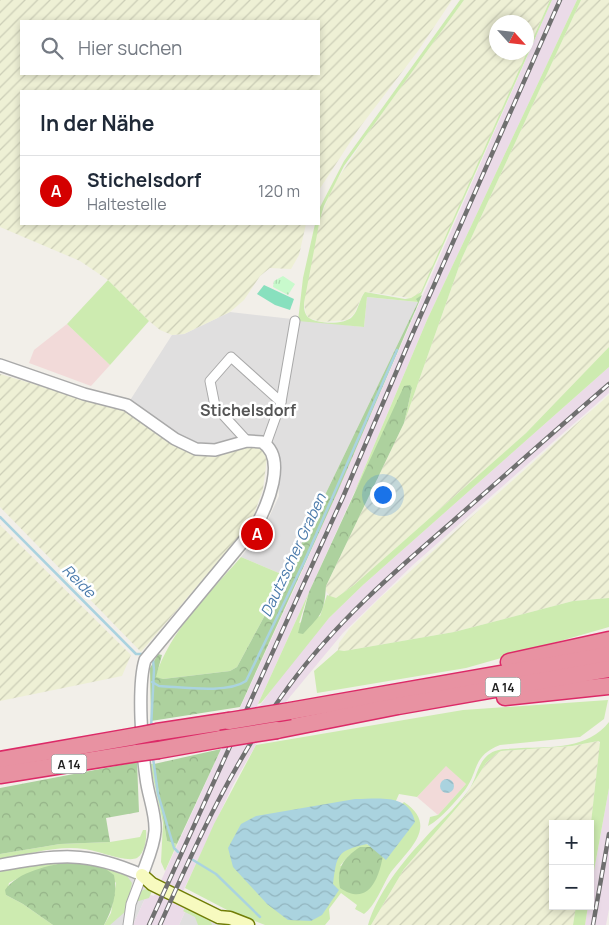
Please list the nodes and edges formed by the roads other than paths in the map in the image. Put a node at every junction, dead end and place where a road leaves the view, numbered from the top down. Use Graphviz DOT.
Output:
graph roads {
  1 [pos="295,321"];
  2 [pos="0,364"];
  3 [pos="281,402"];
  4 [pos="247,441"];
  5 [pos="266,444"];
  6 [pos="609,640"];
  7 [pos="609,655"];
  8 [pos="609,669"];
  9 [pos="441,684"];
  10 [pos="609,686"];
  11 [pos="398,706"];
  12 [pos="0,760"];
  13 [pos="0,775"];
  14 [pos="0,865"];
  15 [pos="142,875"];
  16 [pos="231,921"];
  17 [pos="128,925"];
  18 [pos="248,925"];
  1 -- 3 [label="street"];
  2 -- 4 [label="street"];
  3 -- 4 [label="street"];
  3 -- 5 [label="street"];
  4 -- 5 [label="street"];
  5 -- 15 [label="street"];
  6 -- 9 [label="highway"];
  7 -- 9 [label="highway, A 14"];
  8 -- 11 [label="highway, A 14"];
  9 -- 12 [label="highway, A 14, bridge"];
  10 -- 11 [label="highway"];
  11 -- 13 [label="highway, A 14, bridge"];
  14 -- 15 [label="street"];
  15 -- 16 [label="main road"];
  15 -- 17 [label="street"];
  16 -- 18 [label="main road"];
}
